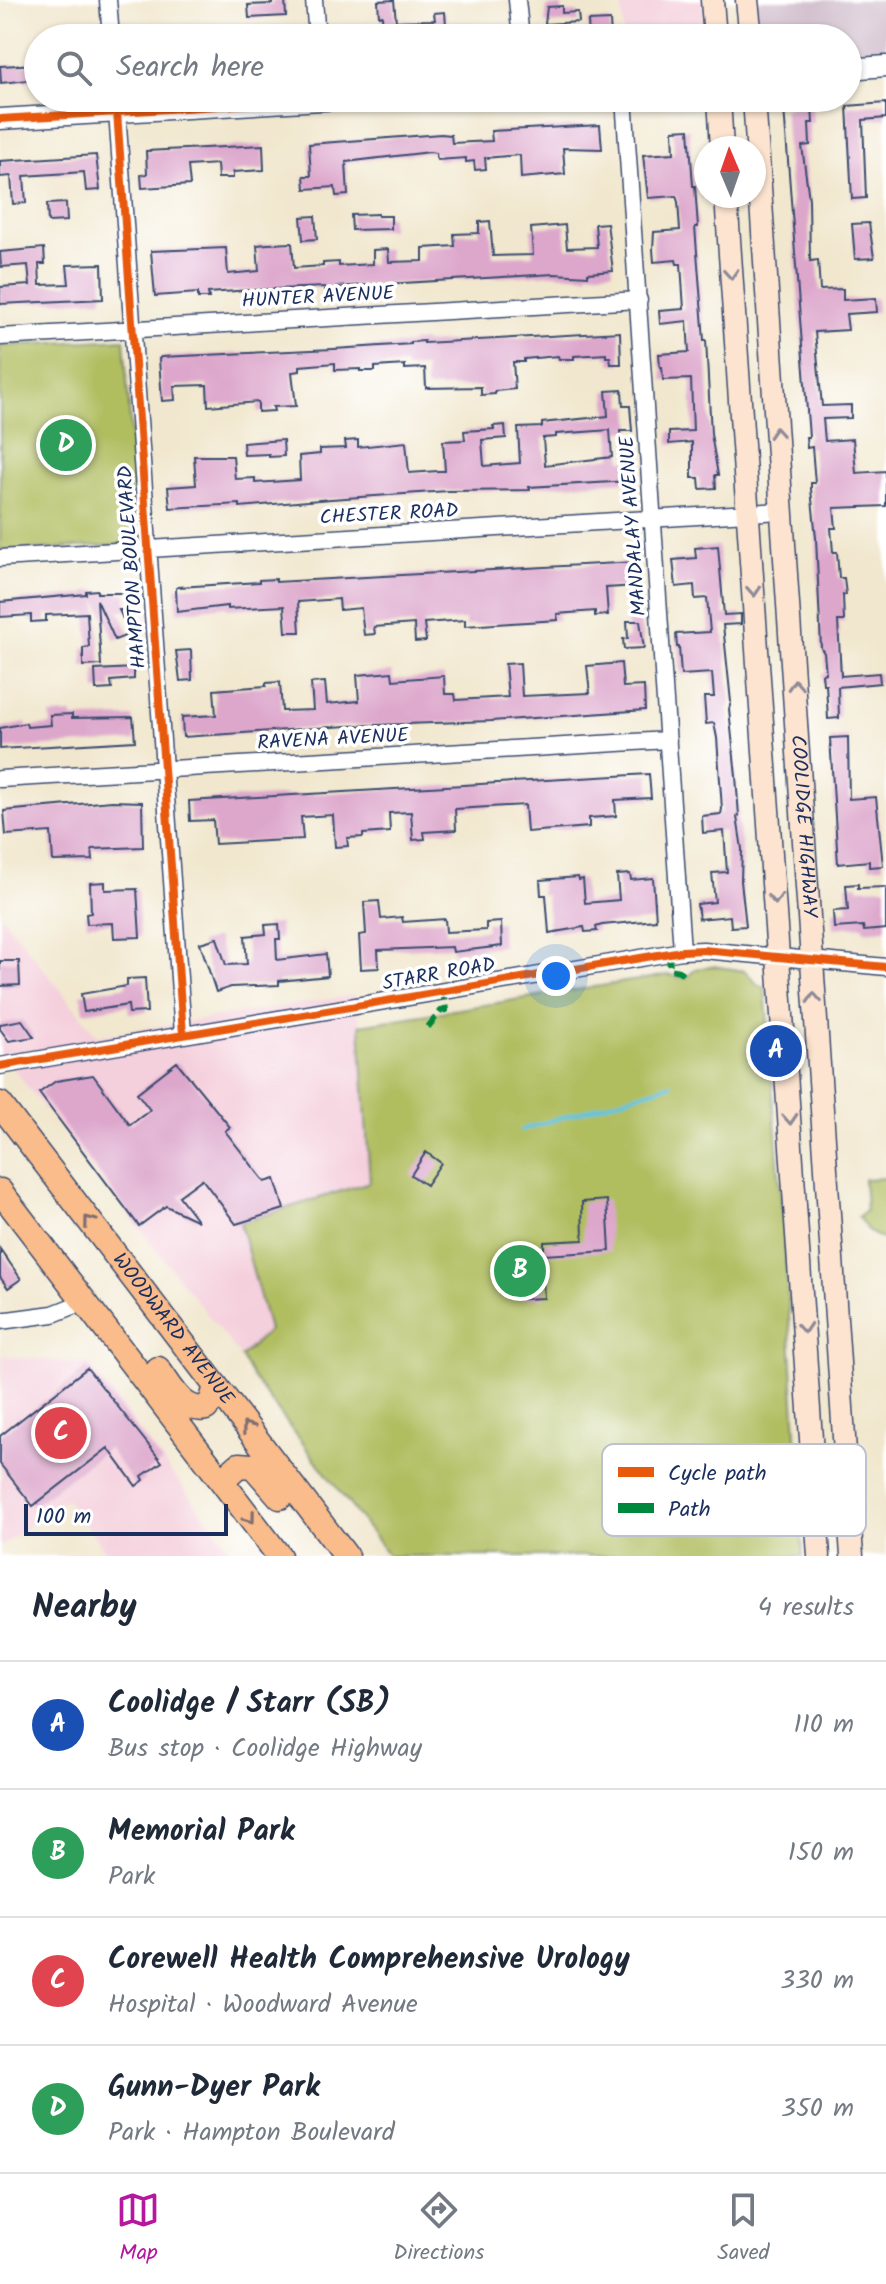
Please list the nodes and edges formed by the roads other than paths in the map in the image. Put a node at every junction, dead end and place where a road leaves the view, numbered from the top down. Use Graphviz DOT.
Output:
graph roads {
  1 [pos="108,0"];
  2 [pos="314,0"];
  3 [pos="517,0"];
  4 [pos="712,0"];
  5 [pos="747,0"];
  6 [pos="110,24"];
  7 [pos="316,24"];
  8 [pos="520,24"];
  9 [pos="714,24"];
  10 [pos="750,24"];
  11 [pos="886,66"];
  12 [pos="862,68"];
  13 [pos="58,112"];
  14 [pos="116,112"];
  15 [pos="625,112"];
  16 [pos="720,112"];
  17 [pos="755,112"];
  18 [pos="0,119"];
  19 [pos="722,136"];
  20 [pos="731,136"];
  21 [pos="754,136"];
  22 [pos="757,136"];
  23 [pos="727,208"];
  24 [pos="762,208"];
  25 [pos="639,300"];
  26 [pos="131,329"];
  27 [pos="0,337"];
  28 [pos="781,511"];
  29 [pos="748,513"];
  30 [pos="654,520"];
  31 [pos="148,550"];
  32 [pos="0,558"];
  33 [pos="668,740"];
  34 [pos="163,770"];
  35 [pos="0,779"];
  36 [pos="806,858"];
  37 [pos="773,866"];
  38 [pos="682,951"];
  39 [pos="779,958"];
  40 [pos="811,959"];
  41 [pos="886,967"];
  42 [pos="183,1034"];
  43 [pos="0,1066"];
  44 [pos="0,1104"];
  45 [pos="0,1191"];
  46 [pos="800,1269"];
  47 [pos="66,1275"];
  48 [pos="86,1301"];
  49 [pos="0,1321"];
  50 [pos="807,1377"];
  51 [pos="840,1385"];
  52 [pos="216,1386"];
  53 [pos="811,1444"];
  54 [pos="826,1444"];
  55 [pos="845,1444"];
  56 [pos="222,1480"];
  57 [pos="818,1536"];
  58 [pos="851,1536"];
  59 [pos="279,1556"];
  60 [pos="335,1556"];
  61 [pos="346,1556"];
  62 [pos="819,1556"];
  63 [pos="852,1556"];
  1 -- 6 [label="street"];
  2 -- 7 [label="street"];
  3 -- 8 [label="street"];
  4 -- 9 [label="main road"];
  5 -- 10 [label="main road"];
  11 -- 12 [label="street"];
  13 -- 18 [label="street"];
  14 -- 26 [label="street, HAMPTON BOULEVARD"];
  15 -- 25 [label="street, MANDALAY AVENUE"];
  16 -- 19 [label="main road"];
  17 -- 22 [label="main road, COOLIDGE HIGHWAY"];
  20 -- 21 [label="main road"];
  23 -- 29 [label="main road, COOLIDGE HIGHWAY, one-way"];
  28 -- 24 [label="main road, COOLIDGE HIGHWAY, one-way"];
  25 -- 26 [label="street, HUNTER AVENUE"];
  25 -- 30 [label="street, MANDALAY AVENUE"];
  26 -- 27 [label="street, HUNTER AVENUE"];
  26 -- 31 [label="street, HAMPTON BOULEVARD"];
  28 -- 29 [label="street, CHESTER ROAD"];
  36 -- 28 [label="main road, COOLIDGE HIGHWAY, one-way"];
  29 -- 30 [label="street, CHESTER ROAD"];
  29 -- 37 [label="main road, COOLIDGE HIGHWAY, one-way"];
  30 -- 31 [label="street, CHESTER ROAD"];
  30 -- 33 [label="street, MANDALAY AVENUE"];
  31 -- 32 [label="street, CHESTER ROAD"];
  31 -- 34 [label="street, HAMPTON BOULEVARD"];
  33 -- 34 [label="street, RAVENA AVENUE"];
  33 -- 38 [label="street, MANDALAY AVENUE"];
  34 -- 35 [label="street, RAVENA AVENUE"];
  34 -- 42 [label="street, HAMPTON BOULEVARD"];
  36 -- 37 [label="main road"];
  36 -- 40 [label="main road, COOLIDGE HIGHWAY"];
  37 -- 39 [label="main road, COOLIDGE HIGHWAY, one-way"];
  38 -- 39 [label="street, STARR ROAD"];
  38 -- 42 [label="street, STARR ROAD"];
  39 -- 40 [label="street, STARR ROAD"];
  39 -- 46 [label="main road, COOLIDGE HIGHWAY, one-way"];
  40 -- 41 [label="street, STARR ROAD"];
  51 -- 40 [label="main road, COOLIDGE HIGHWAY, one-way"];
  42 -- 43 [label="street, STARR ROAD"];
  52 -- 44 [label="main road, WOODWARD AVENUE, one-way"];
  45 -- 47 [label="main road"];
  46 -- 50 [label="main road, COOLIDGE HIGHWAY, one-way"];
  46 -- 51 [label="main road"];
  47 -- 48 [label="main road"];
  47 -- 52 [label="main road"];
  48 -- 49 [label="street"];
  48 -- 56 [label="main road"];
  50 -- 53 [label="main road, COOLIDGE HIGHWAY"];
  50 -- 54 [label="main road"];
  51 -- 55 [label="main road, COOLIDGE HIGHWAY"];
  61 -- 52 [label="main road, WOODWARD AVENUE, one-way"];
  56 -- 59 [label="main road, one-way"];
  56 -- 60 [label="main road"];
  57 -- 62 [label="main road, COOLIDGE HIGHWAY"];
  58 -- 63 [label="main road, COOLIDGE HIGHWAY"];
}
